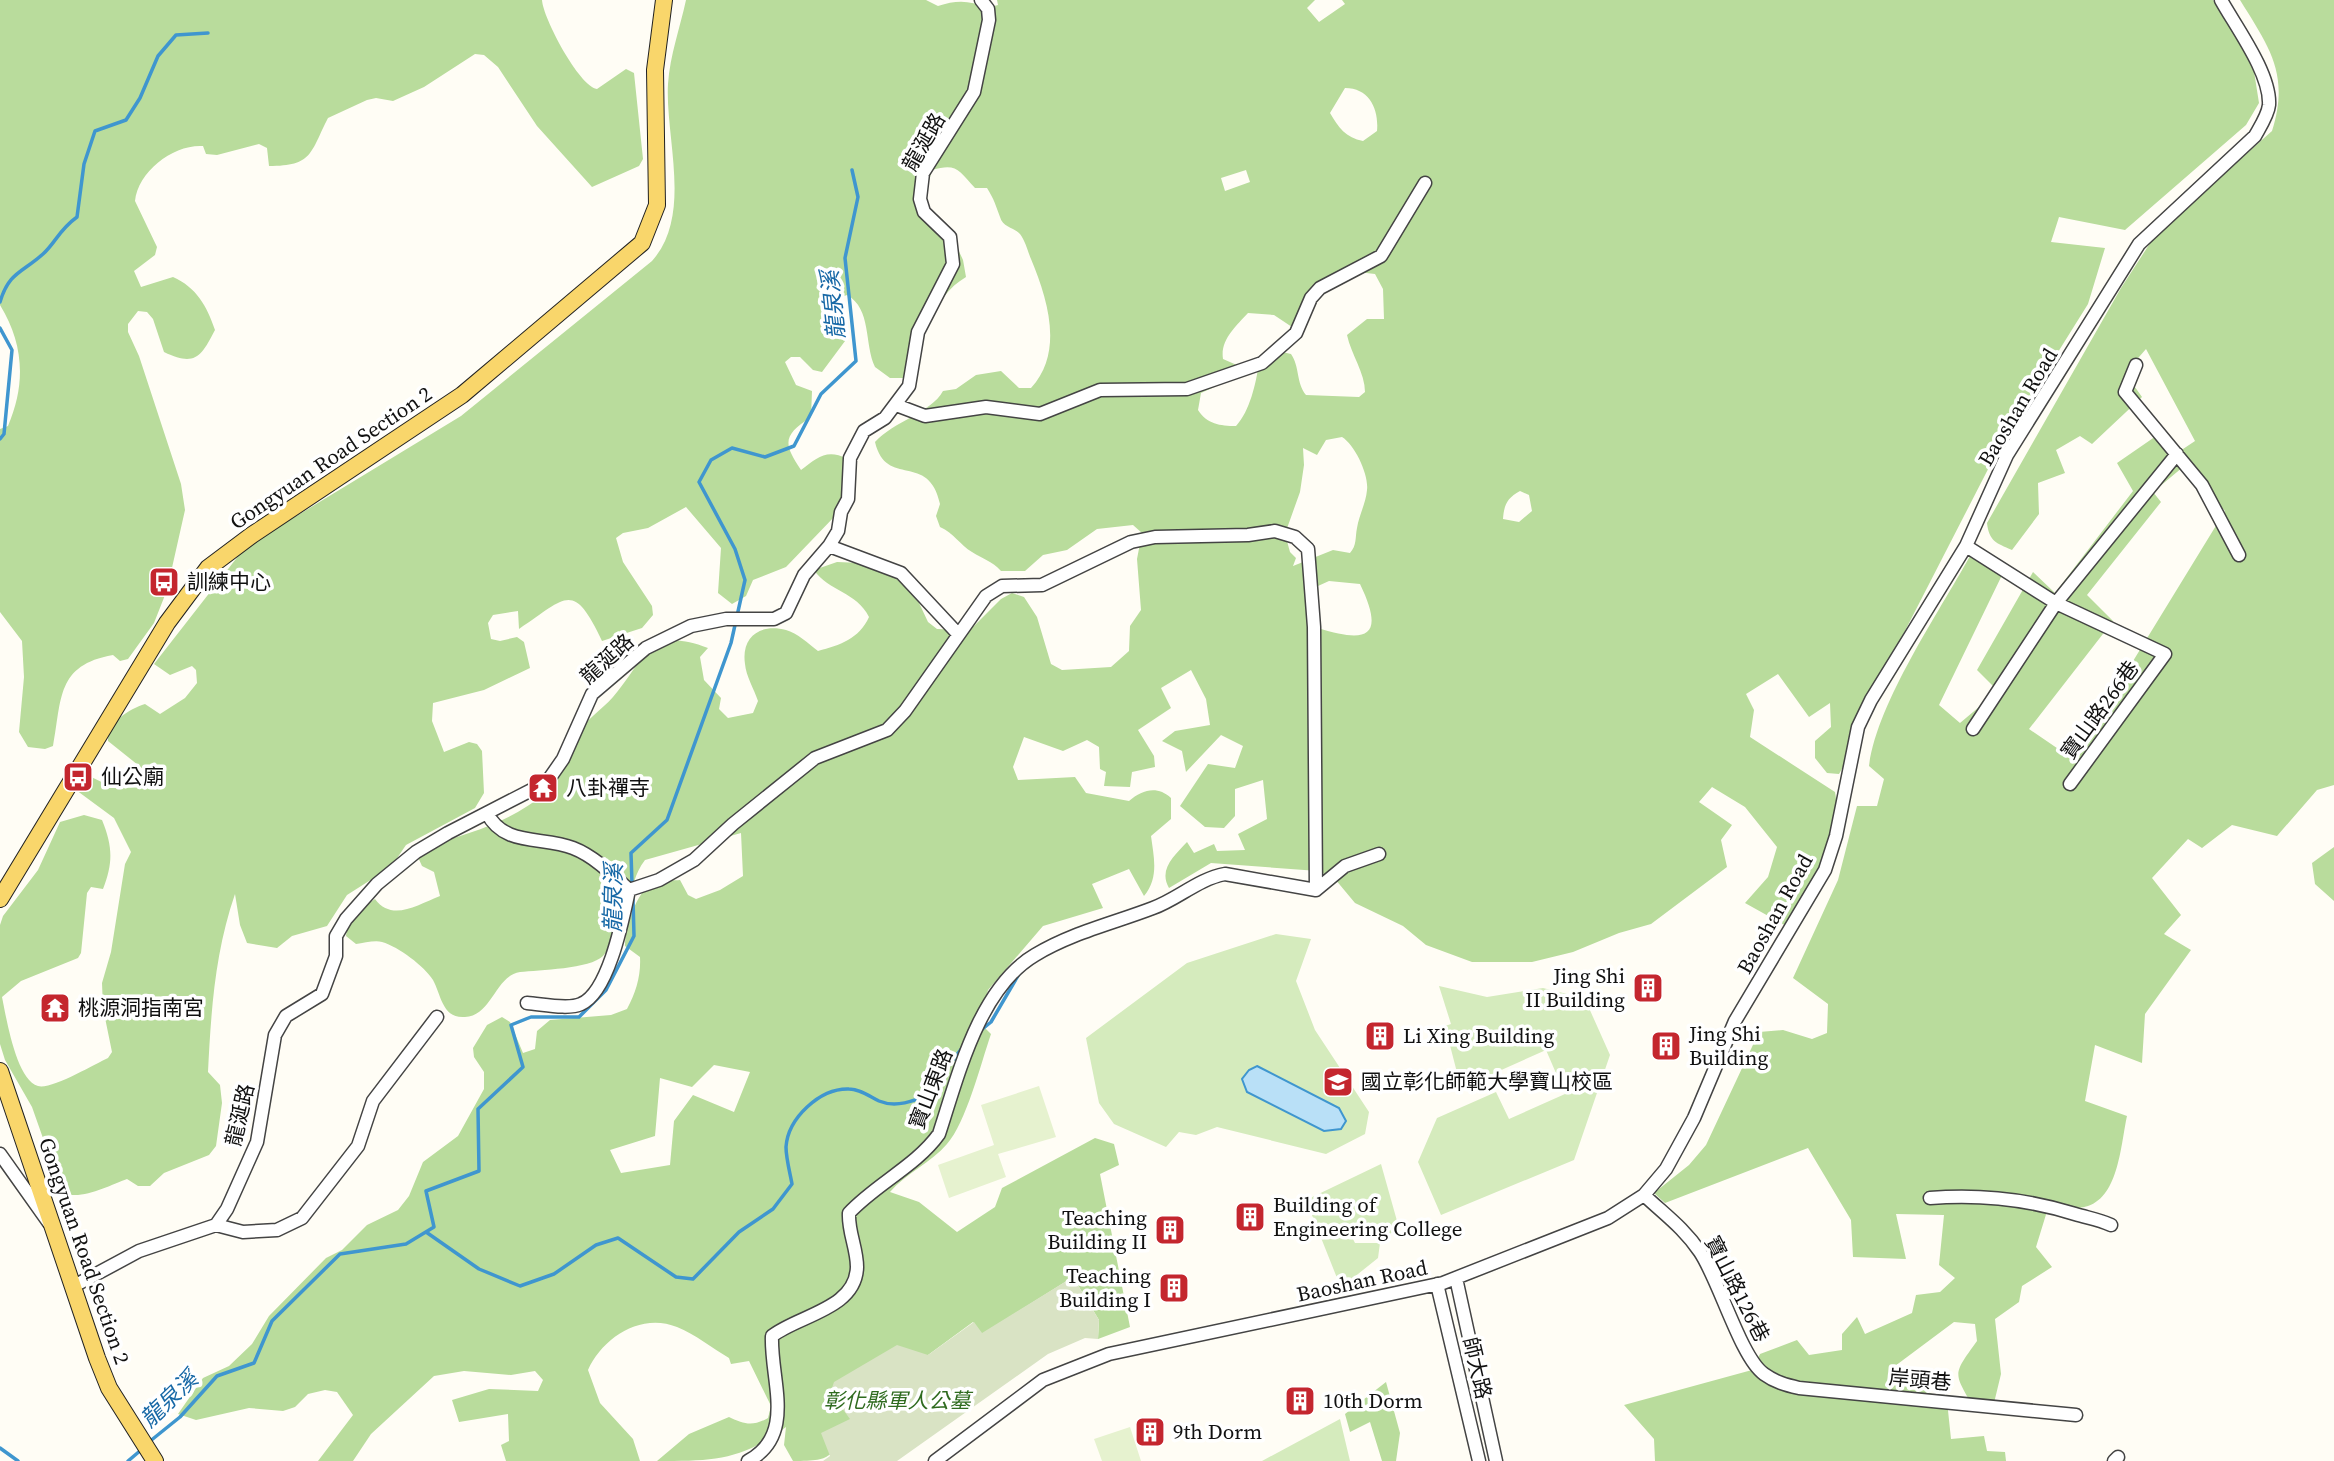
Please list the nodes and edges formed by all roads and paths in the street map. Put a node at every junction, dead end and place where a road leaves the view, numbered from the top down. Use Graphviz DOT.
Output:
graph roads {
  1 [pos="664,0"];
  2 [pos="981,0"];
  3 [pos="2221,0"];
  4 [pos="1426,183"];
  5 [pos="2136,365"];
  6 [pos="895,405"];
  7 [pos="2177,454"];
  8 [pos="829,546"];
  9 [pos="1966,546"];
  10 [pos="2239,555"];
  11 [pos="2056,603"];
  12 [pos="958,634"];
  13 [pos="1973,729"];
  14 [pos="2070,784"];
  15 [pos="487,813"];
  16 [pos="1379,854"];
  17 [pos="629,890"];
  18 [pos="1316,890"];
  19 [pos="0,899"];
  20 [pos="527,1003"];
  21 [pos="437,1017"];
  22 [pos="0,1071"];
  23 [pos="0,1154"];
  24 [pos="1644,1195"];
  25 [pos="1930,1198"];
  26 [pos="216,1225"];
  27 [pos="2111,1225"];
  28 [pos="58,1234"];
  29 [pos="1456,1278"];
  30 [pos="1437,1284"];
  31 [pos="74,1286"];
  32 [pos="1763,1374"];
  33 [pos="2076,1415"];
  34 [pos="149,1451"];
  35 [pos="748,1461"];
  36 [pos="934,1461"];
  37 [pos="1479,1461"];
  38 [pos="1496,1461"];
  1 -- 19 [label="main road, Gongyuan Road Section 2"];
  2 -- 6 [label="street, 龍涎路"];
  3 -- 9 [label="street, Baoshan Road"];
  4 -- 6 [label="street"];
  5 -- 7 [label="street"];
  6 -- 8 [label="street, 龍涎路"];
  7 -- 10 [label="street"];
  7 -- 11 [label="street"];
  8 -- 12 [label="street"];
  8 -- 15 [label="street, 龍涎路"];
  9 -- 11 [label="street, 寶山路266巷"];
  9 -- 24 [label="street, Baoshan Road"];
  11 -- 13 [label="street"];
  11 -- 14 [label="street, 寶山路266巷"];
  12 -- 17 [label="street"];
  12 -- 18 [label="street"];
  15 -- 17 [label="street"];
  15 -- 26 [label="street, 龍涎路"];
  16 -- 18 [label="street"];
  17 -- 20 [label="street"];
  18 -- 35 [label="street, 寶山東路"];
  21 -- 26 [label="street"];
  22 -- 28 [label="main road, Gongyuan Road Section 2"];
  23 -- 28 [label="street"];
  24 -- 29 [label="street, Baoshan Road"];
  24 -- 32 [label="street, 寶山路126巷"];
  25 -- 27 [label="street"];
  26 -- 31 [label="street"];
  28 -- 31 [label="main road, Gongyuan Road Section 2"];
  29 -- 30 [label="street, Baoshan Road"];
  29 -- 38 [label="street"];
  30 -- 36 [label="street, Baoshan Road"];
  30 -- 37 [label="street, 師大路"];
  31 -- 34 [label="main road, Gongyuan Road Section 2"];
  32 -- 33 [label="street, 岸頭巷"];
}
